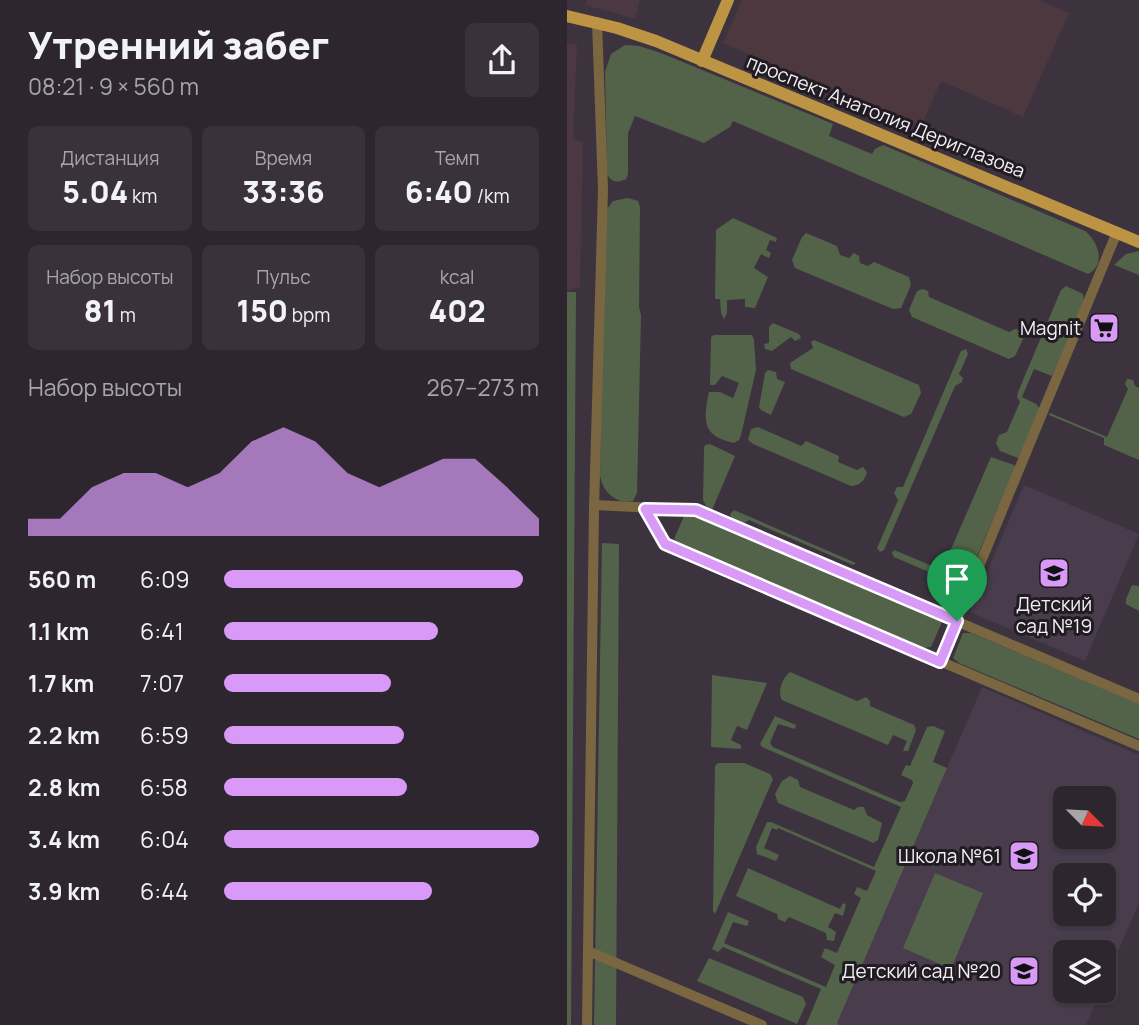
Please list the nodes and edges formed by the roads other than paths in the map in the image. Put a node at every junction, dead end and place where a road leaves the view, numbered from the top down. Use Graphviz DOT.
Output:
graph roads {
  1 [pos="728,0"];
  2 [pos="567,16"];
  3 [pos="597,22"];
  4 [pos="702,61"];
  5 [pos="1117,232"];
  6 [pos="1138,239"];
  7 [pos="594,505"];
  8 [pos="645,509"];
  9 [pos="957,621"];
  10 [pos="940,662"];
  11 [pos="1139,699"];
  12 [pos="1139,746"];
  13 [pos="588,951"];
  14 [pos="587,1025"];
  15 [pos="762,1025"];
  1 -- 4 [label="main road"];
  2 -- 3 [label="main road, проспект Анатолия Дериглазова"];
  3 -- 4 [label="main road, проспект Анатолия Дериглазова"];
  3 -- 7 [label="street"];
  4 -- 5 [label="main road, проспект Анатолия Дериглазова"];
  5 -- 6 [label="main road, проспект Анатолия Дериглазова"];
  5 -- 9 [label="street"];
  7 -- 8 [label="street"];
  7 -- 13 [label="street"];
  8 -- 9 [label="street"];
  8 -- 10 [label="street"];
  9 -- 10 [label="street"];
  9 -- 11 [label="street"];
  10 -- 12 [label="street"];
  13 -- 14 [label="street"];
  13 -- 15 [label="street"];
}
